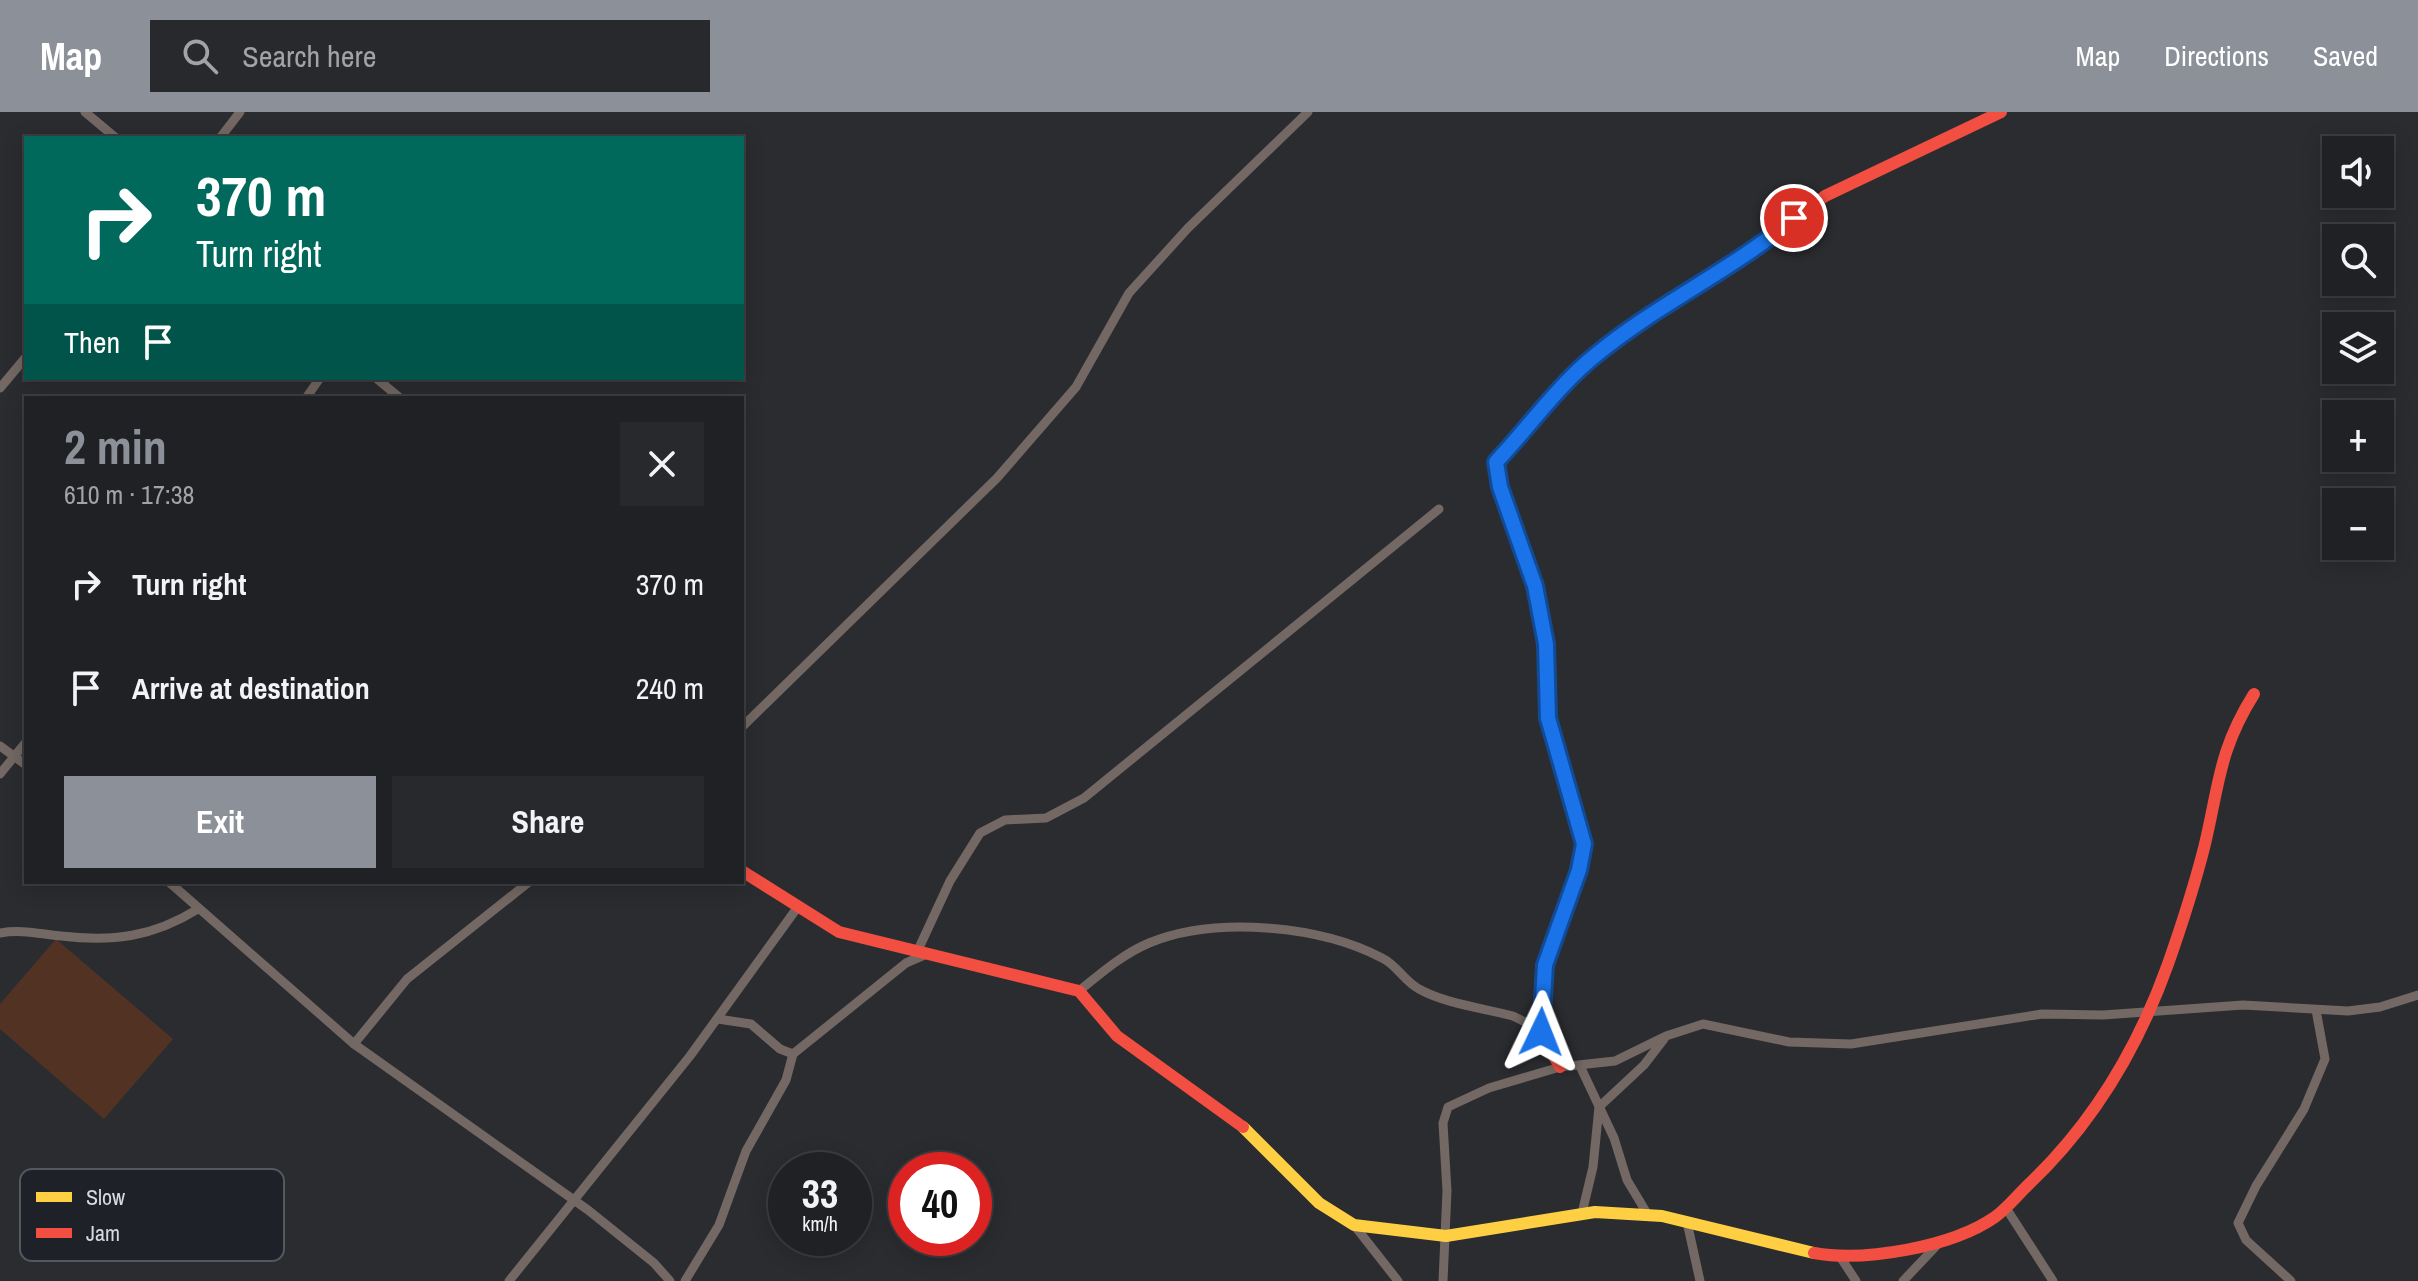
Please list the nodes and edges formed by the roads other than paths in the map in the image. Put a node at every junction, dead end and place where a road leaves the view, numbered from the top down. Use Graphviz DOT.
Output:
graph roads {
  1 [pos="85,112"];
  2 [pos="240,112"];
  3 [pos="1308,112"];
  4 [pos="2001,112"];
  5 [pos="114,136"];
  6 [pos="222,136"];
  7 [pos="24,359"];
  8 [pos="378,380"];
  9 [pos="0,388"];
  10 [pos="398,396"];
  11 [pos="1439,509"];
  12 [pos="2254,694"];
  13 [pos="745,720"];
  14 [pos="24,744"];
  15 [pos="0,746"];
  16 [pos="14,757"];
  17 [pos="24,764"];
  18 [pos="0,774"];
  19 [pos="744,872"];
  20 [pos="171,884"];
  21 [pos="526,884"];
  22 [pos="797,908"];
  23 [pos="198,909"];
  24 [pos="0,933"];
  25 [pos="923,952"];
  26 [pos="1079,991"];
  27 [pos="2418,995"];
  28 [pos="2316,1010"];
  29 [pos="2150,1011"];
  30 [pos="718,1019"];
  31 [pos="1666,1036"];
  32 [pos="354,1044"];
  33 [pos="1545,1044"];
  34 [pos="793,1054"];
  35 [pos="1580,1066"];
  36 [pos="1560,1067"];
  37 [pos="1599,1107"];
  38 [pos="574,1201"];
  39 [pos="2006,1208"];
  40 [pos="1582,1213"];
  41 [pos="1648,1215"];
  42 [pos="1687,1222"];
  43 [pos="1354,1225"];
  44 [pos="1446,1236"];
  45 [pos="1940,1242"];
  46 [pos="1839,1255"];
  47 [pos="509,1281"];
  48 [pos="670,1281"];
  49 [pos="685,1281"];
  50 [pos="1398,1281"];
  51 [pos="1443,1281"];
  52 [pos="1700,1281"];
  53 [pos="1856,1281"];
  54 [pos="1903,1281"];
  55 [pos="2053,1281"];
  56 [pos="2291,1281"];
  1 -- 5 [label="street"];
  2 -- 6 [label="street"];
  3 -- 13 [label="street"];
  4 -- 33 [label="street"];
  7 -- 9 [label="street"];
  8 -- 10 [label="street"];
  11 -- 25 [label="street"];
  12 -- 29 [label="street"];
  14 -- 16 [label="street"];
  15 -- 16 [label="street"];
  16 -- 17 [label="street"];
  16 -- 18 [label="street"];
  19 -- 22 [label="street"];
  20 -- 23 [label="street"];
  21 -- 32 [label="street"];
  22 -- 25 [label="street"];
  22 -- 30 [label="street"];
  23 -- 24 [label="street"];
  23 -- 32 [label="street"];
  25 -- 26 [label="street"];
  25 -- 34 [label="street"];
  26 -- 33 [label="street"];
  26 -- 43 [label="street"];
  27 -- 28 [label="street"];
  28 -- 29 [label="street"];
  28 -- 56 [label="street"];
  29 -- 31 [label="street"];
  29 -- 39 [label="street"];
  30 -- 34 [label="street"];
  30 -- 38 [label="street"];
  31 -- 35 [label="street"];
  31 -- 37 [label="street"];
  32 -- 38 [label="street"];
  33 -- 36 [label="street"];
  34 -- 49 [label="street"];
  35 -- 36 [label="street"];
  35 -- 37 [label="street"];
  36 -- 44 [label="street"];
  37 -- 40 [label="street"];
  37 -- 41 [label="street"];
  38 -- 47 [label="street"];
  38 -- 48 [label="street"];
  39 -- 45 [label="street"];
  39 -- 55 [label="street"];
  40 -- 41 [label="street"];
  40 -- 44 [label="street"];
  41 -- 42 [label="street"];
  42 -- 46 [label="street"];
  42 -- 52 [label="street"];
  43 -- 44 [label="street"];
  43 -- 50 [label="street"];
  44 -- 51 [label="street"];
  45 -- 46 [label="street"];
  45 -- 54 [label="street"];
  46 -- 53 [label="street"];
}
